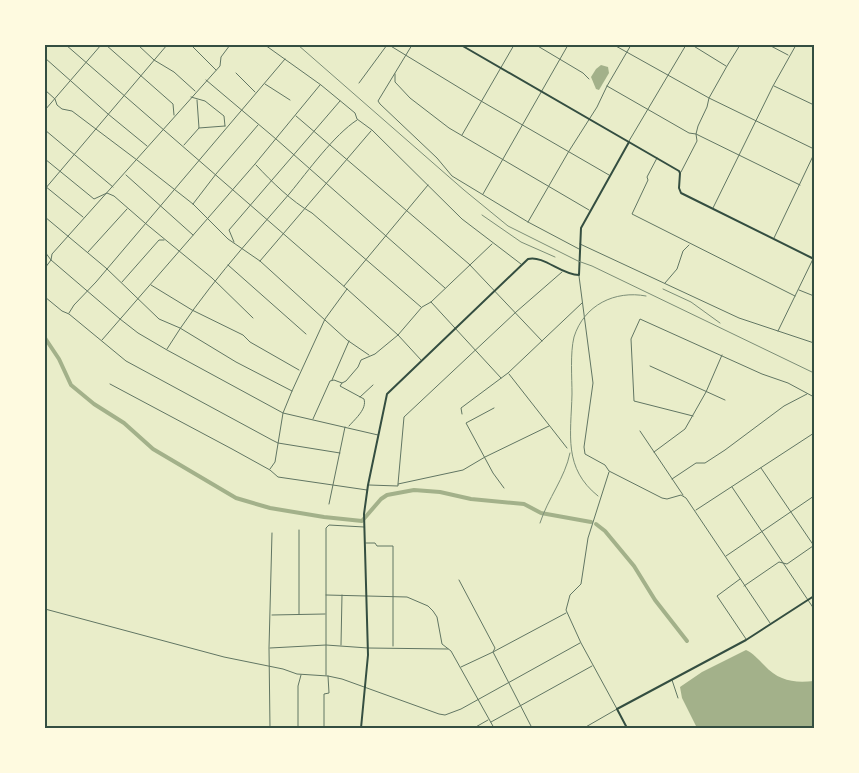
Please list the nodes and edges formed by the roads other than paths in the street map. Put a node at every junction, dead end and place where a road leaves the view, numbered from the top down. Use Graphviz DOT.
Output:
graph roads {
  1 [pos="66,45"];
  2 [pos="100,45"];
  3 [pos="106,45"];
  4 [pos="138,45"];
  5 [pos="167,45"];
  6 [pos="190,45"];
  7 [pos="229,45"];
  8 [pos="265,45"];
  9 [pos="388,45"];
  10 [pos="412,45"];
  11 [pos="461,45"];
  12 [pos="514,45"];
  13 [pos="536,45"];
  14 [pos="568,45"];
  15 [pos="614,45"];
  16 [pos="631,45"];
  17 [pos="686,45"];
  18 [pos="692,45"];
  19 [pos="740,45"];
  20 [pos="769,45"];
  21 [pos="796,45"];
  22 [pos="626,52"];
  23 [pos="405,56"];
  24 [pos="789,56"];
  25 [pos="45,58"];
  26 [pos="285,59"];
  27 [pos="560,59"];
  28 [pos="154,60"];
  29 [pos="85,62"];
  30 [pos="727,66"];
  31 [pos="501,68"];
  32 [pos="216,70"];
  33 [pos="236,72"];
  34 [pos="395,74"];
  35 [pos="141,75"];
  36 [pos="668,76"];
  37 [pos="589,79"];
  38 [pos="71,80"];
  39 [pos="206,80"];
  40 [pos="264,83"];
  41 [pos="359,83"];
  42 [pos="321,85"];
  43 [pos="607,86"];
  44 [pos="774,86"];
  45 [pos="45,90"];
  46 [pos="196,91"];
  47 [pos="256,92"];
  48 [pos="542,92"];
  49 [pos="124,95"];
  50 [pos="191,97"];
  51 [pos="709,98"];
  52 [pos="55,99"];
  53 [pos="197,100"];
  54 [pos="290,100"];
  55 [pos="340,101"];
  56 [pos="481,101"];
  57 [pos="814,105"];
  58 [pos="45,110"];
  59 [pos="241,110"];
  60 [pos="649,110"];
  61 [pos="108,114"];
  62 [pos="295,115"];
  63 [pos="174,116"];
  64 [pos="589,118"];
  65 [pos="357,119"];
  66 [pos="757,121"];
  67 [pos="259,125"];
  68 [pos="524,125"];
  69 [pos="227,126"];
  70 [pos="164,128"];
  71 [pos="199,128"];
  72 [pos="94,129"];
  73 [pos="45,130"];
  74 [pos="372,130"];
  75 [pos="313,131"];
  76 [pos="696,134"];
  77 [pos="462,136"];
  78 [pos="276,139"];
  79 [pos="629,142"];
  80 [pos="183,145"];
  81 [pos="330,145"];
  82 [pos="148,146"];
  83 [pos="814,149"];
  84 [pos="569,151"];
  85 [pos="74,153"];
  86 [pos="293,154"];
  87 [pos="814,154"];
  88 [pos="739,156"];
  89 [pos="657,158"];
  90 [pos="45,159"];
  91 [pos="137,160"];
  92 [pos="199,160"];
  93 [pos="347,160"];
  94 [pos="504,160"];
  95 [pos="255,164"];
  96 [pos="310,169"];
  97 [pos="59,170"];
  98 [pos="679,172"];
  99 [pos="125,174"];
  100 [pos="216,174"];
  101 [pos="609,175"];
  102 [pos="272,181"];
  103 [pos="327,184"];
  104 [pos="428,185"];
  105 [pos="800,185"];
  106 [pos="45,187"];
  107 [pos="113,187"];
  108 [pos="548,187"];
  109 [pos="174,190"];
  110 [pos="233,190"];
  111 [pos="107,193"];
  112 [pos="483,194"];
  113 [pos="288,195"];
  114 [pos="193,204"];
  115 [pos="160,205"];
  116 [pos="251,205"];
  117 [pos="128,208"];
  118 [pos="304,209"];
  119 [pos="713,209"];
  120 [pos="406,210"];
  121 [pos="590,210"];
  122 [pos="45,217"];
  123 [pos="84,218"];
  124 [pos="207,218"];
  125 [pos="266,219"];
  126 [pos="528,222"];
  127 [pos="145,223"];
  128 [pos="283,233"];
  129 [pos="193,235"];
  130 [pos="386,235"];
  131 [pos="68,237"];
  132 [pos="773,239"];
  133 [pos="165,240"];
  134 [pos="234,243"];
  135 [pos="493,244"];
  136 [pos="580,244"];
  137 [pos="689,244"];
  138 [pos="242,248"];
  139 [pos="579,249"];
  140 [pos="179,251"];
  141 [pos="45,252"];
  142 [pos="88,253"];
  143 [pos="366,259"];
  144 [pos="814,259"];
  145 [pos="51,260"];
  146 [pos="260,261"];
  147 [pos="469,264"];
  148 [pos="521,264"];
  149 [pos="228,265"];
  150 [pos="45,268"];
  151 [pos="106,268"];
  152 [pos="562,272"];
  153 [pos="579,275"];
  154 [pos="214,282"];
  155 [pos="122,283"];
  156 [pos="665,283"];
  157 [pos="151,285"];
  158 [pos="344,286"];
  159 [pos="445,288"];
  160 [pos="347,289"];
  161 [pos="798,289"];
  162 [pos="87,291"];
  163 [pos="495,291"];
  164 [pos="795,296"];
  165 [pos="814,296"];
  166 [pos="45,297"];
  167 [pos="138,298"];
  168 [pos="431,302"];
  169 [pos="583,302"];
  170 [pos="422,307"];
  171 [pos="192,310"];
  172 [pos="516,312"];
  173 [pos="69,314"];
  174 [pos="253,318"];
  175 [pos="120,319"];
  176 [pos="325,319"];
  177 [pos="180,328"];
  178 [pos="456,328"];
  179 [pos="778,331"];
  180 [pos="306,334"];
  181 [pos="398,335"];
  182 [pos="102,340"];
  183 [pos="350,341"];
  184 [pos="542,341"];
  185 [pos="814,343"];
  186 [pos="166,350"];
  187 [pos="476,350"];
  188 [pos="369,355"];
  189 [pos="722,356"];
  190 [pos="422,361"];
  191 [pos="650,366"];
  192 [pos="301,371"];
  193 [pos="508,373"];
  194 [pos="501,379"];
  195 [pos="332,381"];
  196 [pos="342,383"];
  197 [pos="110,384"];
  198 [pos="373,385"];
  199 [pos="292,391"];
  200 [pos="706,392"];
  201 [pos="808,394"];
  202 [pos="814,397"];
  203 [pos="359,398"];
  204 [pos="725,400"];
  205 [pos="494,408"];
  206 [pos="283,413"];
  207 [pos="462,414"];
  208 [pos="693,416"];
  209 [pos="312,419"];
  210 [pos="345,426"];
  211 [pos="549,426"];
  212 [pos="349,427"];
  213 [pos="640,432"];
  214 [pos="814,433"];
  215 [pos="379,435"];
  216 [pos="278,443"];
  217 [pos="567,448"];
  218 [pos="654,452"];
  219 [pos="340,453"];
  220 [pos="485,457"];
  221 [pos="761,468"];
  222 [pos="270,470"];
  223 [pos="609,471"];
  224 [pos="672,479"];
  225 [pos="332,484"];
  226 [pos="398,484"];
  227 [pos="368,485"];
  228 [pos="732,487"];
  229 [pos="504,488"];
  230 [pos="367,490"];
  231 [pos="683,496"];
  232 [pos="814,496"];
  233 [pos="329,504"];
  234 [pos="695,510"];
  235 [pos="790,511"];
  236 [pos="364,527"];
  237 [pos="299,530"];
  238 [pos="761,532"];
  239 [pos="272,533"];
  240 [pos="366,543"];
  241 [pos="814,546"];
  242 [pos="725,556"];
  243 [pos="783,563"];
  244 [pos="459,580"];
  245 [pos="740,580"];
  246 [pos="744,586"];
  247 [pos="326,594"];
  248 [pos="342,594"];
  249 [pos="368,595"];
  250 [pos="393,595"];
  251 [pos="814,596"];
  252 [pos="808,600"];
  253 [pos="814,608"];
  254 [pos="45,609"];
  255 [pos="566,613"];
  256 [pos="299,614"];
  257 [pos="326,614"];
  258 [pos="271,615"];
  259 [pos="771,625"];
  260 [pos="746,640"];
  261 [pos="581,643"];
  262 [pos="326,645"];
  263 [pos="341,645"];
  264 [pos="269,648"];
  265 [pos="368,648"];
  266 [pos="393,648"];
  267 [pos="448,649"];
  268 [pos="494,652"];
  269 [pos="593,666"];
  270 [pos="269,667"];
  271 [pos="460,667"];
  272 [pos="301,675"];
  273 [pos="327,676"];
  274 [pos="672,680"];
  275 [pos="508,682"];
  276 [pos="365,688"];
  277 [pos="678,698"];
  278 [pos="478,700"];
  279 [pos="520,706"];
  280 [pos="617,709"];
  281 [pos="489,720"];
  282 [pos="491,722"];
  283 [pos="270,728"];
  284 [pos="298,728"];
  285 [pos="324,728"];
  286 [pos="361,728"];
  287 [pos="474,728"];
  288 [pos="494,728"];
  289 [pos="532,728"];
  290 [pos="584,728"];
  291 [pos="628,728"];
  1 -- 29 [label="street"];
  2 -- 29 [label="street"];
  3 -- 35 [label="street"];
  4 -- 28 [label="street"];
  5 -- 28 [label="street"];
  6 -- 32 [label="street"];
  7 -- 32 [label="street"];
  8 -- 26 [label="street"];
  9 -- 23 [label="street"];
  9 -- 41 [label="street"];
  10 -- 23 [label="street"];
  11 -- 31 [label="main road"];
  12 -- 31 [label="street"];
  13 -- 27 [label="street"];
  14 -- 27 [label="street"];
  15 -- 22 [label="street"];
  16 -- 22 [label="street"];
  17 -- 36 [label="street"];
  18 -- 30 [label="street"];
  19 -- 30 [label="street"];
  20 -- 24 [label="street"];
  21 -- 24 [label="street"];
  22 -- 36 [label="street"];
  22 -- 43 [label="street"];
  23 -- 34 [label="street"];
  23 -- 56 [label="street"];
  24 -- 44 [label="street"];
  25 -- 38 [label="street"];
  26 -- 40 [label="street"];
  26 -- 42 [label="street"];
  27 -- 37 [label="street"];
  27 -- 48 [label="street"];
  28 -- 35 [label="street"];
  28 -- 46 [label="street"];
  29 -- 38 [label="street"];
  29 -- 49 [label="street"];
  30 -- 51 [label="street"];
  31 -- 48 [label="main road"];
  31 -- 56 [label="street"];
  32 -- 39 [label="street"];
  33 -- 47 [label="street"];
  34 -- 77 [label="street"];
  34 -- 112 [label="street"];
  35 -- 49 [label="street"];
  35 -- 63 [label="street"];
  36 -- 51 [label="street"];
  36 -- 60 [label="street"];
  38 -- 52 [label="street"];
  38 -- 61 [label="street"];
  39 -- 46 [label="street"];
  39 -- 59 [label="street"];
  40 -- 47 [label="street"];
  40 -- 54 [label="street"];
  42 -- 55 [label="street"];
  42 -- 62 [label="street"];
  43 -- 60 [label="street"];
  43 -- 64 [label="street"];
  44 -- 57 [label="street"];
  44 -- 66 [label="street"];
  45 -- 52 [label="street"];
  46 -- 50 [label="street"];
  47 -- 59 [label="street"];
  48 -- 64 [label="main road"];
  48 -- 68 [label="street"];
  49 -- 61 [label="street"];
  49 -- 70 [label="street"];
  50 -- 53 [label="street"];
  50 -- 63 [label="street"];
  51 -- 66 [label="street"];
  51 -- 76 [label="street"];
  52 -- 58 [label="street"];
  52 -- 72 [label="street"];
  53 -- 69 [label="street"];
  53 -- 71 [label="street"];
  55 -- 65 [label="street"];
  55 -- 75 [label="street"];
  56 -- 68 [label="street"];
  56 -- 77 [label="street"];
  59 -- 67 [label="street"];
  59 -- 69 [label="street"];
  60 -- 76 [label="street"];
  60 -- 79 [label="street"];
  61 -- 72 [label="street"];
  61 -- 82 [label="street"];
  62 -- 75 [label="street"];
  62 -- 78 [label="street"];
  63 -- 70 [label="street"];
  64 -- 79 [label="main road"];
  64 -- 84 [label="street"];
  65 -- 74 [label="street"];
  65 -- 81 [label="street"];
  66 -- 83 [label="street"];
  66 -- 88 [label="street"];
  67 -- 78 [label="street"];
  67 -- 100 [label="street"];
  68 -- 84 [label="street"];
  68 -- 94 [label="street"];
  69 -- 71 [label="street"];
  69 -- 92 [label="street"];
  70 -- 80 [label="street"];
  70 -- 82 [label="street"];
  71 -- 80 [label="street"];
  72 -- 85 [label="street"];
  72 -- 91 [label="street"];
  73 -- 85 [label="street"];
  74 -- 93 [label="street"];
  74 -- 104 [label="street"];
  75 -- 81 [label="street"];
  75 -- 86 [label="street"];
  76 -- 88 [label="street"];
  76 -- 98 [label="street"];
  77 -- 94 [label="street"];
  78 -- 86 [label="street"];
  78 -- 95 [label="street"];
  79 -- 89 [label="main road"];
  79 -- 101 [label="main road"];
  80 -- 92 [label="street"];
  81 -- 93 [label="street"];
  81 -- 96 [label="street"];
  82 -- 91 [label="street"];
  84 -- 101 [label="street"];
  84 -- 108 [label="street"];
  85 -- 97 [label="street"];
  85 -- 107 [label="street"];
  86 -- 96 [label="street"];
  86 -- 102 [label="street"];
  87 -- 105 [label="street"];
  88 -- 105 [label="street"];
  88 -- 119 [label="street"];
  89 -- 98 [label="main road"];
  89 -- 137 [label="street"];
  90 -- 97 [label="street"];
  91 -- 99 [label="street"];
  91 -- 109 [label="street"];
  92 -- 100 [label="street"];
  92 -- 109 [label="street"];
  93 -- 103 [label="street"];
  93 -- 120 [label="street"];
  94 -- 108 [label="street"];
  94 -- 112 [label="street"];
  95 -- 102 [label="street"];
  95 -- 110 [label="street"];
  96 -- 103 [label="street"];
  96 -- 113 [label="street"];
  97 -- 106 [label="street"];
  97 -- 111 [label="street"];
  98 -- 119 [label="main road"];
  99 -- 107 [label="street"];
  99 -- 115 [label="street"];
  100 -- 110 [label="street"];
  100 -- 114 [label="street"];
  101 -- 121 [label="main road"];
  102 -- 113 [label="street"];
  102 -- 116 [label="street"];
  103 -- 118 [label="street"];
  103 -- 130 [label="street"];
  104 -- 120 [label="street"];
  104 -- 135 [label="street"];
  105 -- 132 [label="street"];
  106 -- 123 [label="street"];
  107 -- 111 [label="street"];
  108 -- 121 [label="street"];
  108 -- 126 [label="street"];
  109 -- 114 [label="street"];
  109 -- 115 [label="street"];
  110 -- 116 [label="street"];
  110 -- 124 [label="street"];
  111 -- 117 [label="street"];
  111 -- 123 [label="street"];
  112 -- 126 [label="street"];
  113 -- 118 [label="street"];
  113 -- 125 [label="street"];
  114 -- 124 [label="street"];
  115 -- 127 [label="street"];
  115 -- 129 [label="street"];
  116 -- 125 [label="street"];
  116 -- 134 [label="street"];
  117 -- 127 [label="street"];
  117 -- 142 [label="street"];
  118 -- 128 [label="street"];
  118 -- 143 [label="street"];
  119 -- 132 [label="main road"];
  120 -- 130 [label="street"];
  120 -- 147 [label="street"];
  121 -- 136 [label="main road"];
  122 -- 131 [label="street"];
  123 -- 131 [label="street"];
  124 -- 129 [label="street"];
  124 -- 134 [label="street"];
  125 -- 128 [label="street"];
  125 -- 138 [label="street"];
  126 -- 139 [label="street"];
  127 -- 133 [label="street"];
  127 -- 151 [label="street"];
  128 -- 146 [label="street"];
  128 -- 158 [label="street"];
  129 -- 140 [label="street"];
  130 -- 143 [label="street"];
  130 -- 159 [label="street"];
  131 -- 142 [label="street"];
  131 -- 145 [label="street"];
  132 -- 144 [label="main road"];
  133 -- 140 [label="street"];
  133 -- 155 [label="street"];
  134 -- 138 [label="street"];
  135 -- 147 [label="street"];
  135 -- 148 [label="street"];
  136 -- 139 [label="main road"];
  136 -- 156 [label="street"];
  137 -- 156 [label="street"];
  137 -- 164 [label="street"];
  138 -- 146 [label="street"];
  138 -- 149 [label="street"];
  139 -- 153 [label="main road"];
  140 -- 154 [label="street"];
  140 -- 157 [label="street"];
  141 -- 145 [label="street"];
  142 -- 151 [label="street"];
  143 -- 158 [label="street"];
  143 -- 170 [label="street"];
  144 -- 161 [label="street"];
  145 -- 150 [label="street"];
  145 -- 162 [label="street"];
  146 -- 176 [label="street"];
  147 -- 159 [label="street"];
  147 -- 163 [label="street"];
  148 -- 152 [label="main road"];
  148 -- 163 [label="main road"];
  149 -- 154 [label="street"];
  149 -- 180 [label="street"];
  151 -- 155 [label="street"];
  151 -- 162 [label="street"];
  152 -- 153 [label="main road"];
  152 -- 172 [label="street"];
  153 -- 169 [label="street"];
  154 -- 171 [label="street"];
  154 -- 174 [label="street"];
  155 -- 167 [label="street"];
  156 -- 179 [label="street"];
  157 -- 167 [label="street"];
  157 -- 171 [label="street"];
  158 -- 160 [label="street"];
  159 -- 168 [label="street"];
  160 -- 176 [label="street"];
  160 -- 181 [label="street"];
  161 -- 164 [label="street"];
  161 -- 165 [label="street"];
  162 -- 173 [label="street"];
  162 -- 175 [label="street"];
  163 -- 172 [label="street"];
  163 -- 178 [label="main road"];
  164 -- 179 [label="street"];
  166 -- 173 [label="street"];
  167 -- 175 [label="street"];
  167 -- 177 [label="street"];
  168 -- 170 [label="street"];
  168 -- 178 [label="street"];
  169 -- 184 [label="street"];
  169 -- 223 [label="street"];
  170 -- 181 [label="street"];
  171 -- 177 [label="street"];
  171 -- 192 [label="street"];
  172 -- 184 [label="street"];
  172 -- 187 [label="street"];
  173 -- 182 [label="street"];
  175 -- 182 [label="street"];
  175 -- 186 [label="street"];
  176 -- 183 [label="street"];
  176 -- 192 [label="street"];
  177 -- 186 [label="street"];
  177 -- 199 [label="street"];
  178 -- 187 [label="street"];
  178 -- 190 [label="main road"];
  179 -- 185 [label="street"];
  181 -- 188 [label="street"];
  181 -- 190 [label="street"];
  182 -- 216 [label="street"];
  183 -- 188 [label="street"];
  183 -- 195 [label="street"];
  184 -- 193 [label="street"];
  186 -- 206 [label="street"];
  187 -- 194 [label="street"];
  187 -- 226 [label="street"];
  188 -- 196 [label="street"];
  189 -- 200 [label="street"];
  189 -- 201 [label="street"];
  189 -- 208 [label="street"];
  190 -- 215 [label="main road"];
  191 -- 200 [label="street"];
  192 -- 199 [label="street"];
  193 -- 194 [label="street"];
  193 -- 211 [label="street"];
  194 -- 207 [label="street"];
  195 -- 196 [label="street"];
  195 -- 209 [label="street"];
  196 -- 203 [label="street"];
  197 -- 222 [label="street"];
  198 -- 203 [label="street"];
  199 -- 206 [label="street"];
  200 -- 204 [label="street"];
  200 -- 208 [label="street"];
  201 -- 202 [label="street"];
  201 -- 224 [label="street"];
  203 -- 212 [label="street"];
  205 -- 220 [label="street"];
  206 -- 209 [label="street"];
  206 -- 216 [label="street"];
  208 -- 218 [label="street"];
  209 -- 210 [label="street"];
  210 -- 212 [label="street"];
  210 -- 219 [label="street"];
  211 -- 217 [label="street"];
  211 -- 220 [label="street"];
  212 -- 215 [label="street"];
  213 -- 218 [label="street"];
  214 -- 221 [label="street"];
  215 -- 227 [label="main road"];
  216 -- 219 [label="street"];
  216 -- 222 [label="street"];
  218 -- 224 [label="street"];
  219 -- 225 [label="street"];
  220 -- 226 [label="street"];
  220 -- 229 [label="street"];
  221 -- 228 [label="street"];
  221 -- 235 [label="street"];
  222 -- 225 [label="street"];
  223 -- 231 [label="street"];
  223 -- 255 [label="street"];
  224 -- 231 [label="street"];
  225 -- 230 [label="street"];
  225 -- 233 [label="street"];
  226 -- 227 [label="street"];
  227 -- 230 [label="main road"];
  228 -- 234 [label="street"];
  228 -- 238 [label="street"];
  230 -- 236 [label="main road"];
  231 -- 234 [label="street"];
  232 -- 235 [label="street"];
  234 -- 242 [label="street"];
  235 -- 238 [label="street"];
  235 -- 241 [label="street"];
  236 -- 240 [label="main road"];
  236 -- 247 [label="street"];
  237 -- 256 [label="street"];
  238 -- 242 [label="street"];
  238 -- 243 [label="street"];
  239 -- 258 [label="street"];
  240 -- 249 [label="main road"];
  240 -- 250 [label="street"];
  241 -- 243 [label="street"];
  242 -- 245 [label="street"];
  243 -- 246 [label="street"];
  243 -- 252 [label="street"];
  244 -- 268 [label="street"];
  245 -- 246 [label="street"];
  245 -- 260 [label="street"];
  246 -- 259 [label="street"];
  247 -- 248 [label="street"];
  247 -- 257 [label="street"];
  248 -- 249 [label="street"];
  248 -- 263 [label="street"];
  249 -- 250 [label="street"];
  249 -- 265 [label="main road"];
  250 -- 266 [label="street"];
  250 -- 267 [label="street"];
  251 -- 252 [label="main road"];
  252 -- 253 [label="street"];
  252 -- 259 [label="main road"];
  254 -- 270 [label="street"];
  255 -- 261 [label="street"];
  255 -- 268 [label="street"];
  256 -- 257 [label="street"];
  256 -- 258 [label="street"];
  257 -- 262 [label="street"];
  258 -- 264 [label="street"];
  259 -- 260 [label="main road"];
  260 -- 274 [label="main road"];
  261 -- 269 [label="street"];
  261 -- 275 [label="street"];
  262 -- 263 [label="street"];
  262 -- 264 [label="street"];
  262 -- 273 [label="street"];
  263 -- 265 [label="street"];
  264 -- 270 [label="street"];
  265 -- 266 [label="street"];
  265 -- 276 [label="main road"];
  266 -- 267 [label="street"];
  267 -- 271 [label="street"];
  268 -- 271 [label="street"];
  268 -- 275 [label="street"];
  269 -- 279 [label="street"];
  269 -- 280 [label="street"];
  270 -- 272 [label="street"];
  270 -- 283 [label="street"];
  271 -- 278 [label="street"];
  272 -- 273 [label="street"];
  272 -- 284 [label="street"];
  273 -- 276 [label="street"];
  273 -- 285 [label="street"];
  274 -- 277 [label="street"];
  274 -- 280 [label="main road"];
  275 -- 278 [label="street"];
  275 -- 279 [label="street"];
  276 -- 278 [label="street"];
  276 -- 286 [label="main road"];
  278 -- 281 [label="street"];
  279 -- 282 [label="street"];
  279 -- 289 [label="street"];
  280 -- 290 [label="street"];
  280 -- 291 [label="main road"];
  281 -- 282 [label="street"];
  281 -- 287 [label="street"];
  282 -- 288 [label="street"];
}
